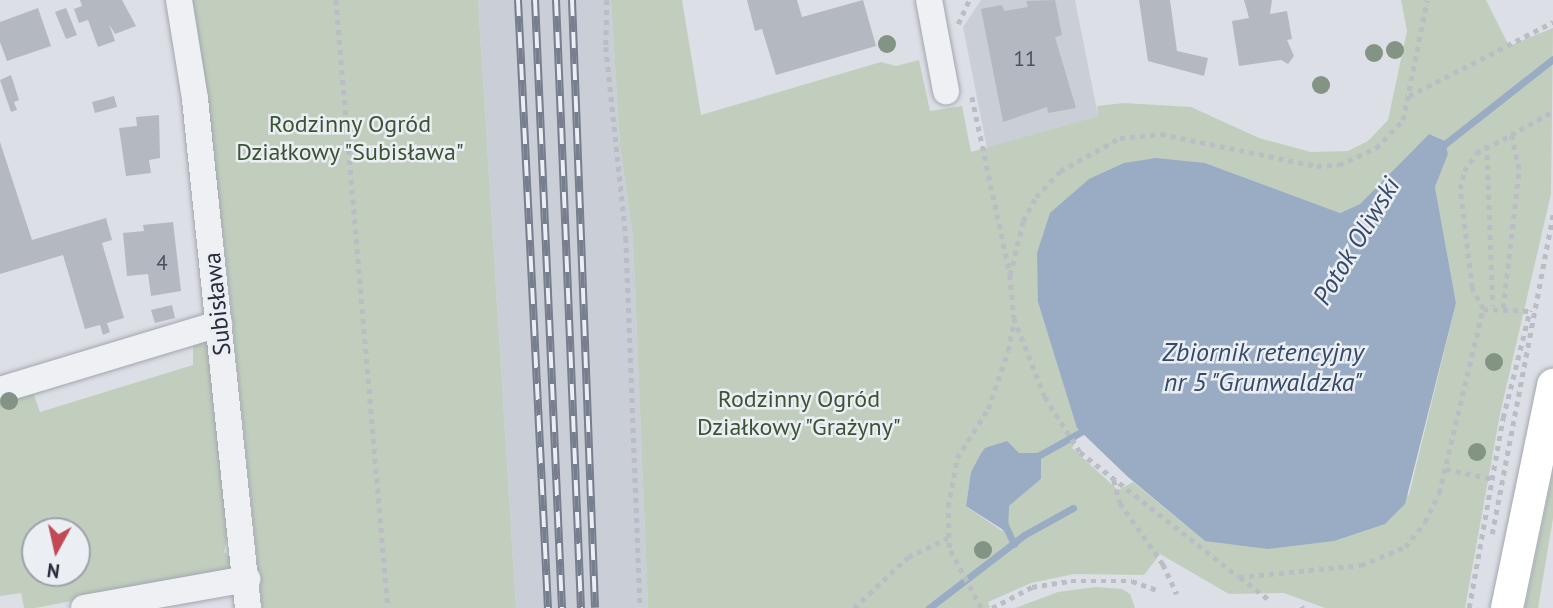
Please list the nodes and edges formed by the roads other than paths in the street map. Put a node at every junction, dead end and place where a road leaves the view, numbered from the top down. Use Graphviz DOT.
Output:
graph roads {
  1 [pos="179,0"];
  2 [pos="929,0"];
  3 [pos="946,91"];
  4 [pos="219,324"];
  5 [pos="1553,385"];
  6 [pos="0,390"];
  7 [pos="247,579"];
  8 [pos="84,608"];
  9 [pos="248,608"];
  10 [pos="1507,608"];
  1 -- 4 [label="street, Subisława"];
  2 -- 3 [label="street"];
  4 -- 6 [label="street"];
  4 -- 7 [label="street, Subisława"];
  5 -- 10 [label="main road"];
  7 -- 8 [label="street"];
  7 -- 9 [label="street, Subisława"];
}
